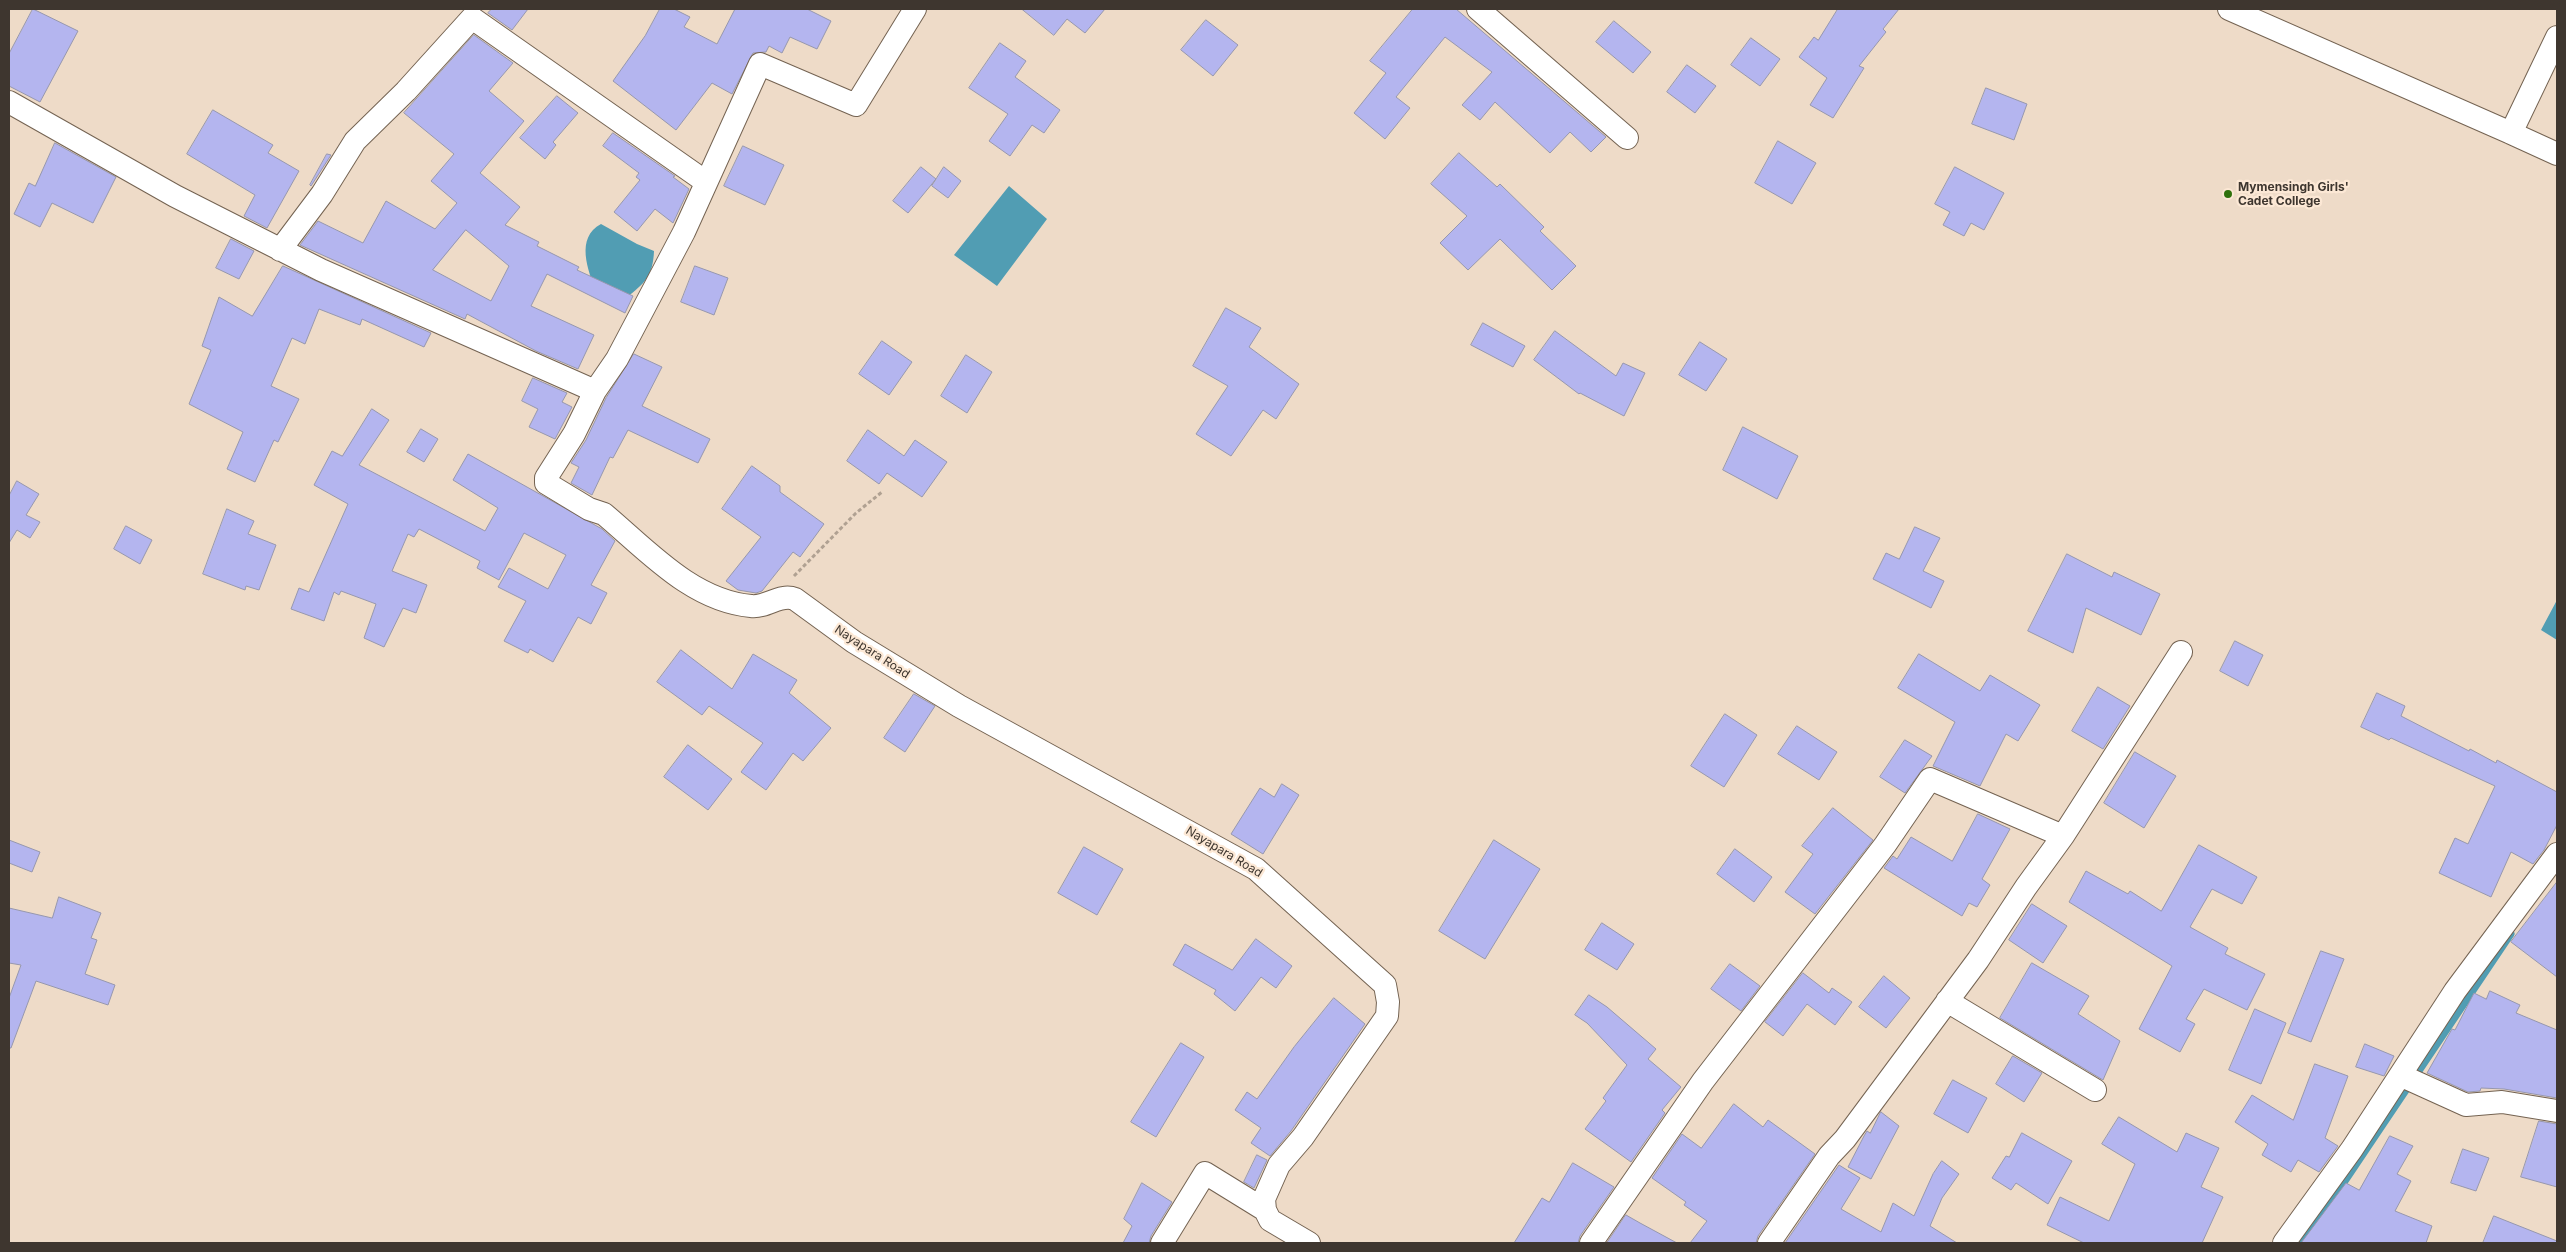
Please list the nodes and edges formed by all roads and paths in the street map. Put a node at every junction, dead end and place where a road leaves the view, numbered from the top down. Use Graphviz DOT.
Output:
graph roads {
  1 [pos="915,9"];
  2 [pos="1478,9"];
  3 [pos="2230,9"];
  4 [pos="2557,37"];
  5 [pos="9,102"];
  6 [pos="2511,133"];
  7 [pos="1627,138"];
  8 [pos="2557,154"];
  9 [pos="706,182"];
  10 [pos="280,250"];
  11 [pos="595,391"];
  12 [pos="882,492"];
  13 [pos="793,576"];
  14 [pos="2181,652"];
  15 [pos="2063,836"];
  16 [pos="2557,854"];
  17 [pos="1947,1001"];
  18 [pos="2402,1076"];
  19 [pos="2095,1090"];
  20 [pos="2557,1111"];
  21 [pos="1265,1210"];
  22 [pos="1162,1243"];
  23 [pos="1308,1243"];
  24 [pos="1591,1243"];
  25 [pos="1769,1243"];
  26 [pos="2284,1243"];
  1 -- 9 [label="street"];
  2 -- 7 [label="street"];
  3 -- 6 [label="street"];
  4 -- 6 [label="street"];
  5 -- 10 [label="street"];
  6 -- 8 [label="street"];
  9 -- 10 [label="street"];
  9 -- 11 [label="street"];
  10 -- 11 [label="street"];
  11 -- 21 [label="street, Nayapara Road"];
  12 -- 13 [label="path"];
  14 -- 15 [label="street"];
  15 -- 17 [label="street"];
  15 -- 24 [label="street"];
  16 -- 18 [label="street"];
  17 -- 19 [label="street"];
  17 -- 25 [label="street"];
  18 -- 20 [label="street"];
  18 -- 26 [label="street"];
  21 -- 22 [label="street"];
  21 -- 23 [label="street"];
}
